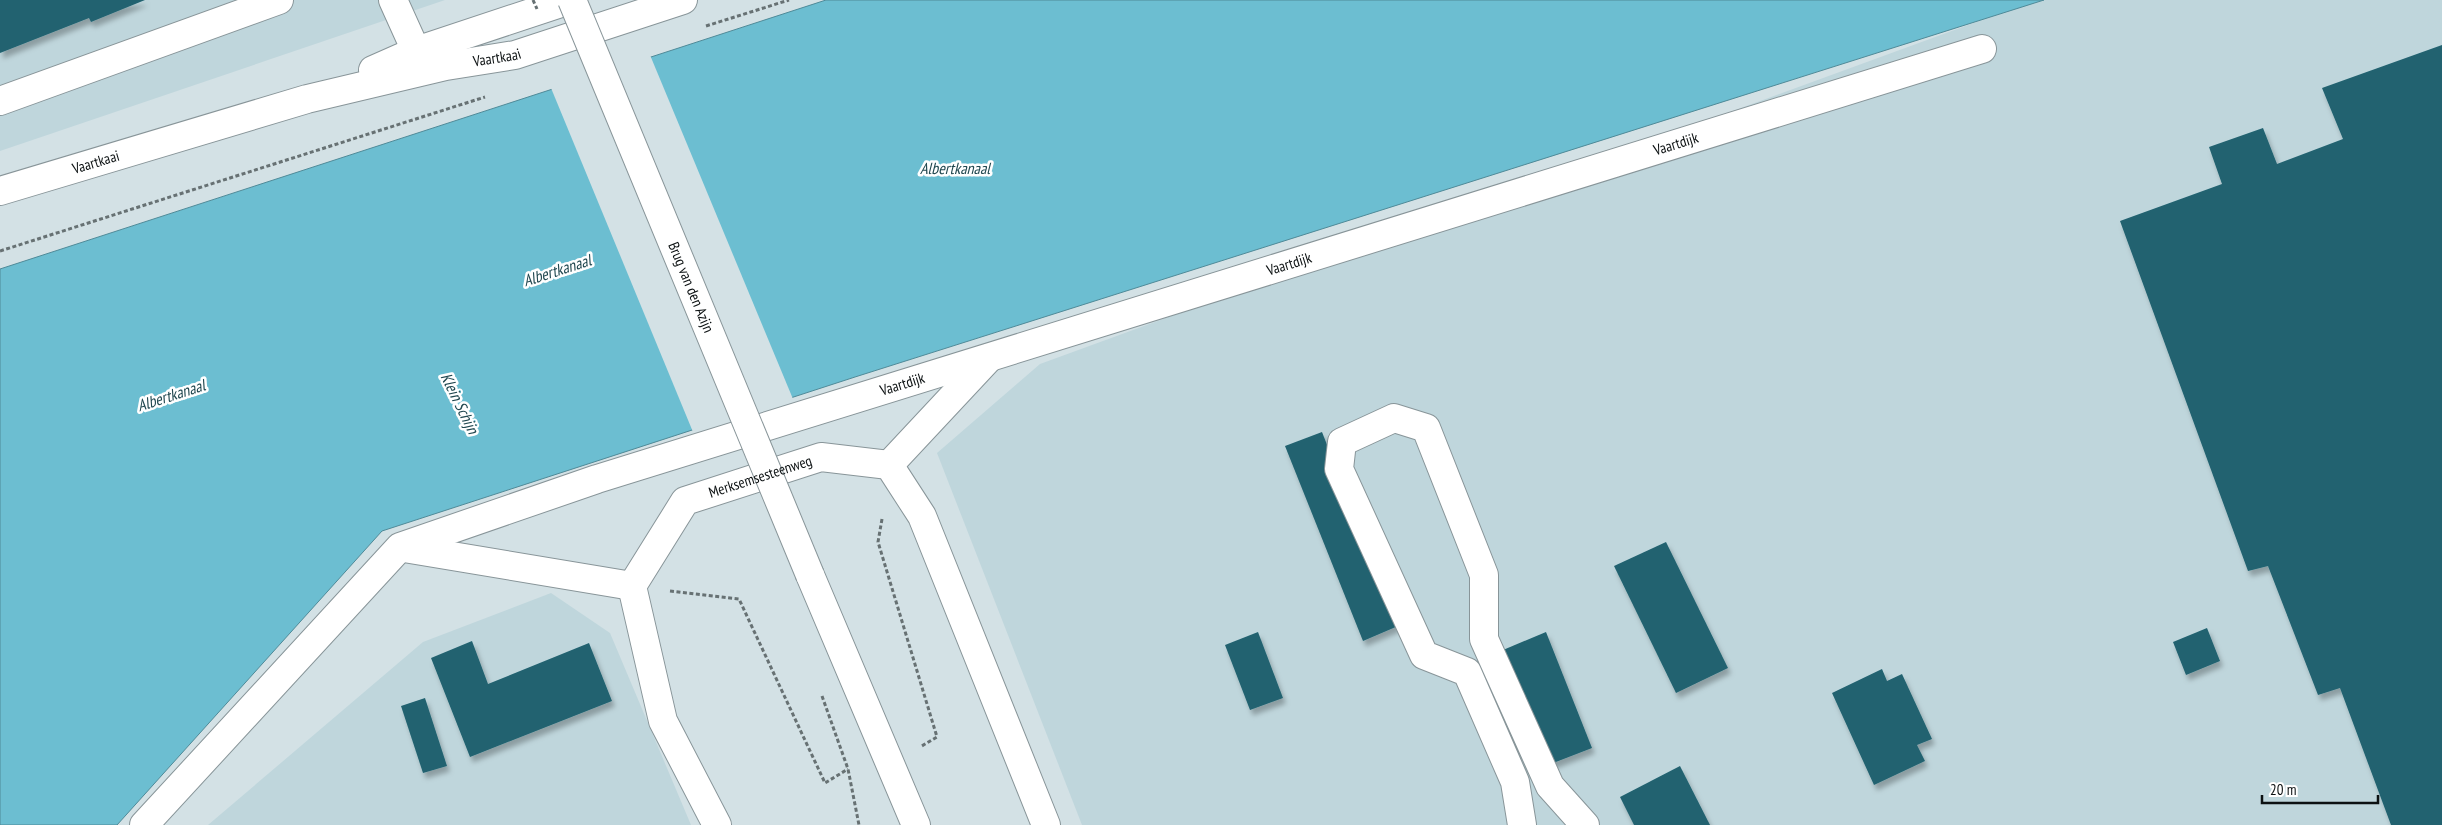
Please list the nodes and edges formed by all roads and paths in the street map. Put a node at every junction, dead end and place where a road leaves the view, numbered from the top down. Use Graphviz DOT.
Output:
graph roads {
  1 [pos="279,0"];
  2 [pos="393,0"];
  3 [pos="571,0"];
  4 [pos="683,0"];
  5 [pos="789,0"];
  6 [pos="704,27"];
  7 [pos="1982,49"];
  8 [pos="416,51"];
  9 [pos="490,95"];
  10 [pos="307,99"];
  11 [pos="0,101"];
  12 [pos="0,191"];
  13 [pos="0,252"];
  14 [pos="989,357"];
  15 [pos="889,465"];
  16 [pos="878,542"];
  17 [pos="400,547"];
  18 [pos="632,586"];
  19 [pos="915,750"];
  20 [pos="144,825"];
  21 [pos="717,825"];
  22 [pos="860,825"];
  23 [pos="916,825"];
  24 [pos="1046,825"];
  25 [pos="1522,825"];
  26 [pos="1585,825"];
  1 -- 11 [label="street"];
  2 -- 8 [label="street"];
  3 -- 8 [label="street, Vaartkaai"];
  3 -- 23 [label="street, Brug van den Azijn, bridge"];
  4 -- 10 [label="street, Vaartkaai"];
  5 -- 6 [label="path"];
  7 -- 14 [label="street, Vaartdijk"];
  8 -- 10 [label="street, Vaartkaai"];
  9 -- 13 [label="path"];
  10 -- 12 [label="street, Vaartkaai"];
  14 -- 15 [label="street"];
  14 -- 17 [label="street, Vaartdijk"];
  15 -- 18 [label="street, Merksemsesteenweg"];
  15 -- 24 [label="street"];
  16 -- 19 [label="path"];
  17 -- 18 [label="street"];
  17 -- 20 [label="street"];
  18 -- 21 [label="street"];
  18 -- 22 [label="path"];
  25 -- 26 [label="street"];
}
